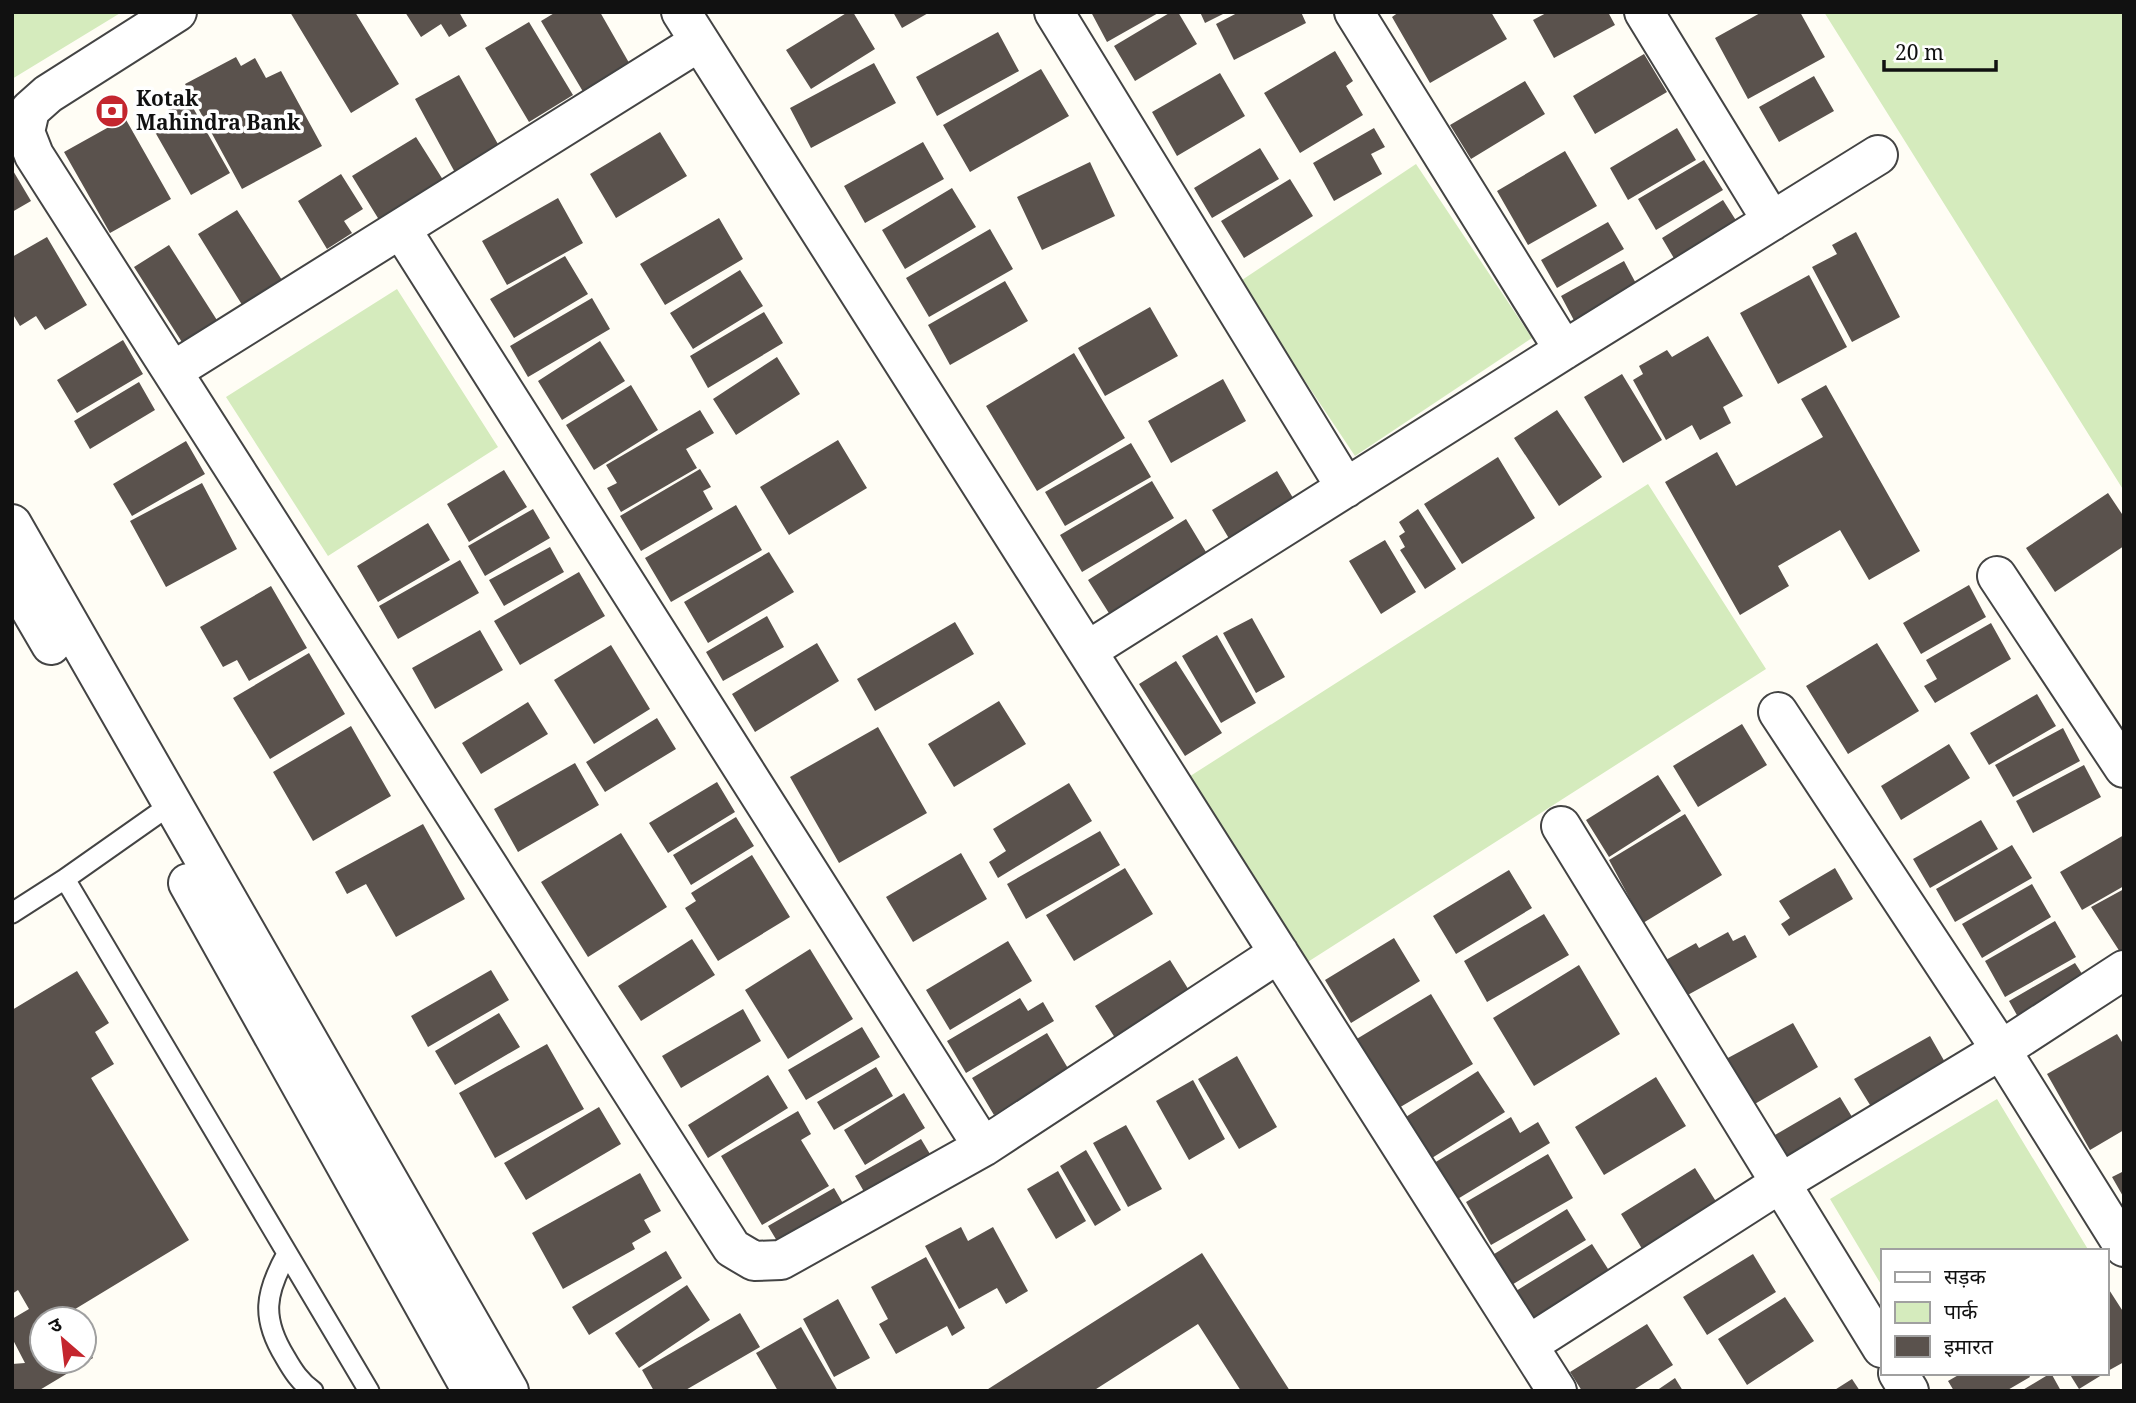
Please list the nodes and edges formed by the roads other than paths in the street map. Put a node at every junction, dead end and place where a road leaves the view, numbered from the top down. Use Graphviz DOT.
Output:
graph roads {
  1 [pos="177,12"];
  2 [pos="1054,12"];
  3 [pos="1354,12"];
  4 [pos="1644,12"];
  5 [pos="690,27"];
  6 [pos="1878,155"];
  7 [pos="1772,221"];
  8 [pos="401,229"];
  9 [pos="1564,350"];
  10 [pos="173,371"];
  11 [pos="1346,488"];
  12 [pos="12,524"];
  13 [pos="1997,576"];
  14 [pos="12,578"];
  15 [pos="1087,651"];
  16 [pos="1778,712"];
  17 [pos="2124,768"];
  18 [pos="162,810"];
  19 [pos="1561,826"];
  20 [pos="65,879"];
  21 [pos="12,913"];
  22 [pos="1279,953"];
  23 [pos="2124,970"];
  24 [pos="2001,1050"];
  25 [pos="983,1147"];
  26 [pos="1779,1184"];
  27 [pos="2124,1247"];
  28 [pos="287,1254"];
  29 [pos="1528,1345"];
  30 [pos="1881,1346"];
  31 [pos="1899,1375"];
  32 [pos="313,1391"];
  33 [pos="369,1391"];
  34 [pos="472,1391"];
  35 [pos="509,1391"];
  36 [pos="1557,1391"];
  37 [pos="1909,1391"];
  1 -- 10 [label="street"];
  2 -- 11 [label="street"];
  3 -- 9 [label="street"];
  4 -- 7 [label="street"];
  5 -- 8 [label="street"];
  5 -- 15 [label="street"];
  6 -- 7 [label="street"];
  7 -- 9 [label="street"];
  8 -- 10 [label="street"];
  8 -- 25 [label="street"];
  9 -- 11 [label="street"];
  10 -- 25 [label="street"];
  11 -- 15 [label="street"];
  12 -- 18 [label="street"];
  13 -- 17 [label="street"];
  14 -- 18 [label="street"];
  15 -- 22 [label="street"];
  16 -- 24 [label="street"];
  18 -- 20 [label="lane"];
  18 -- 34 [label="street"];
  18 -- 35 [label="street"];
  19 -- 26 [label="street"];
  20 -- 21 [label="lane"];
  20 -- 28 [label="lane"];
  22 -- 25 [label="street"];
  22 -- 29 [label="street"];
  23 -- 24 [label="street"];
  24 -- 26 [label="street"];
  24 -- 27 [label="street"];
  26 -- 29 [label="street"];
  26 -- 30 [label="street"];
  28 -- 32 [label="lane"];
  28 -- 33 [label="lane"];
  29 -- 36 [label="street"];
  31 -- 37 [label="street"];
}
